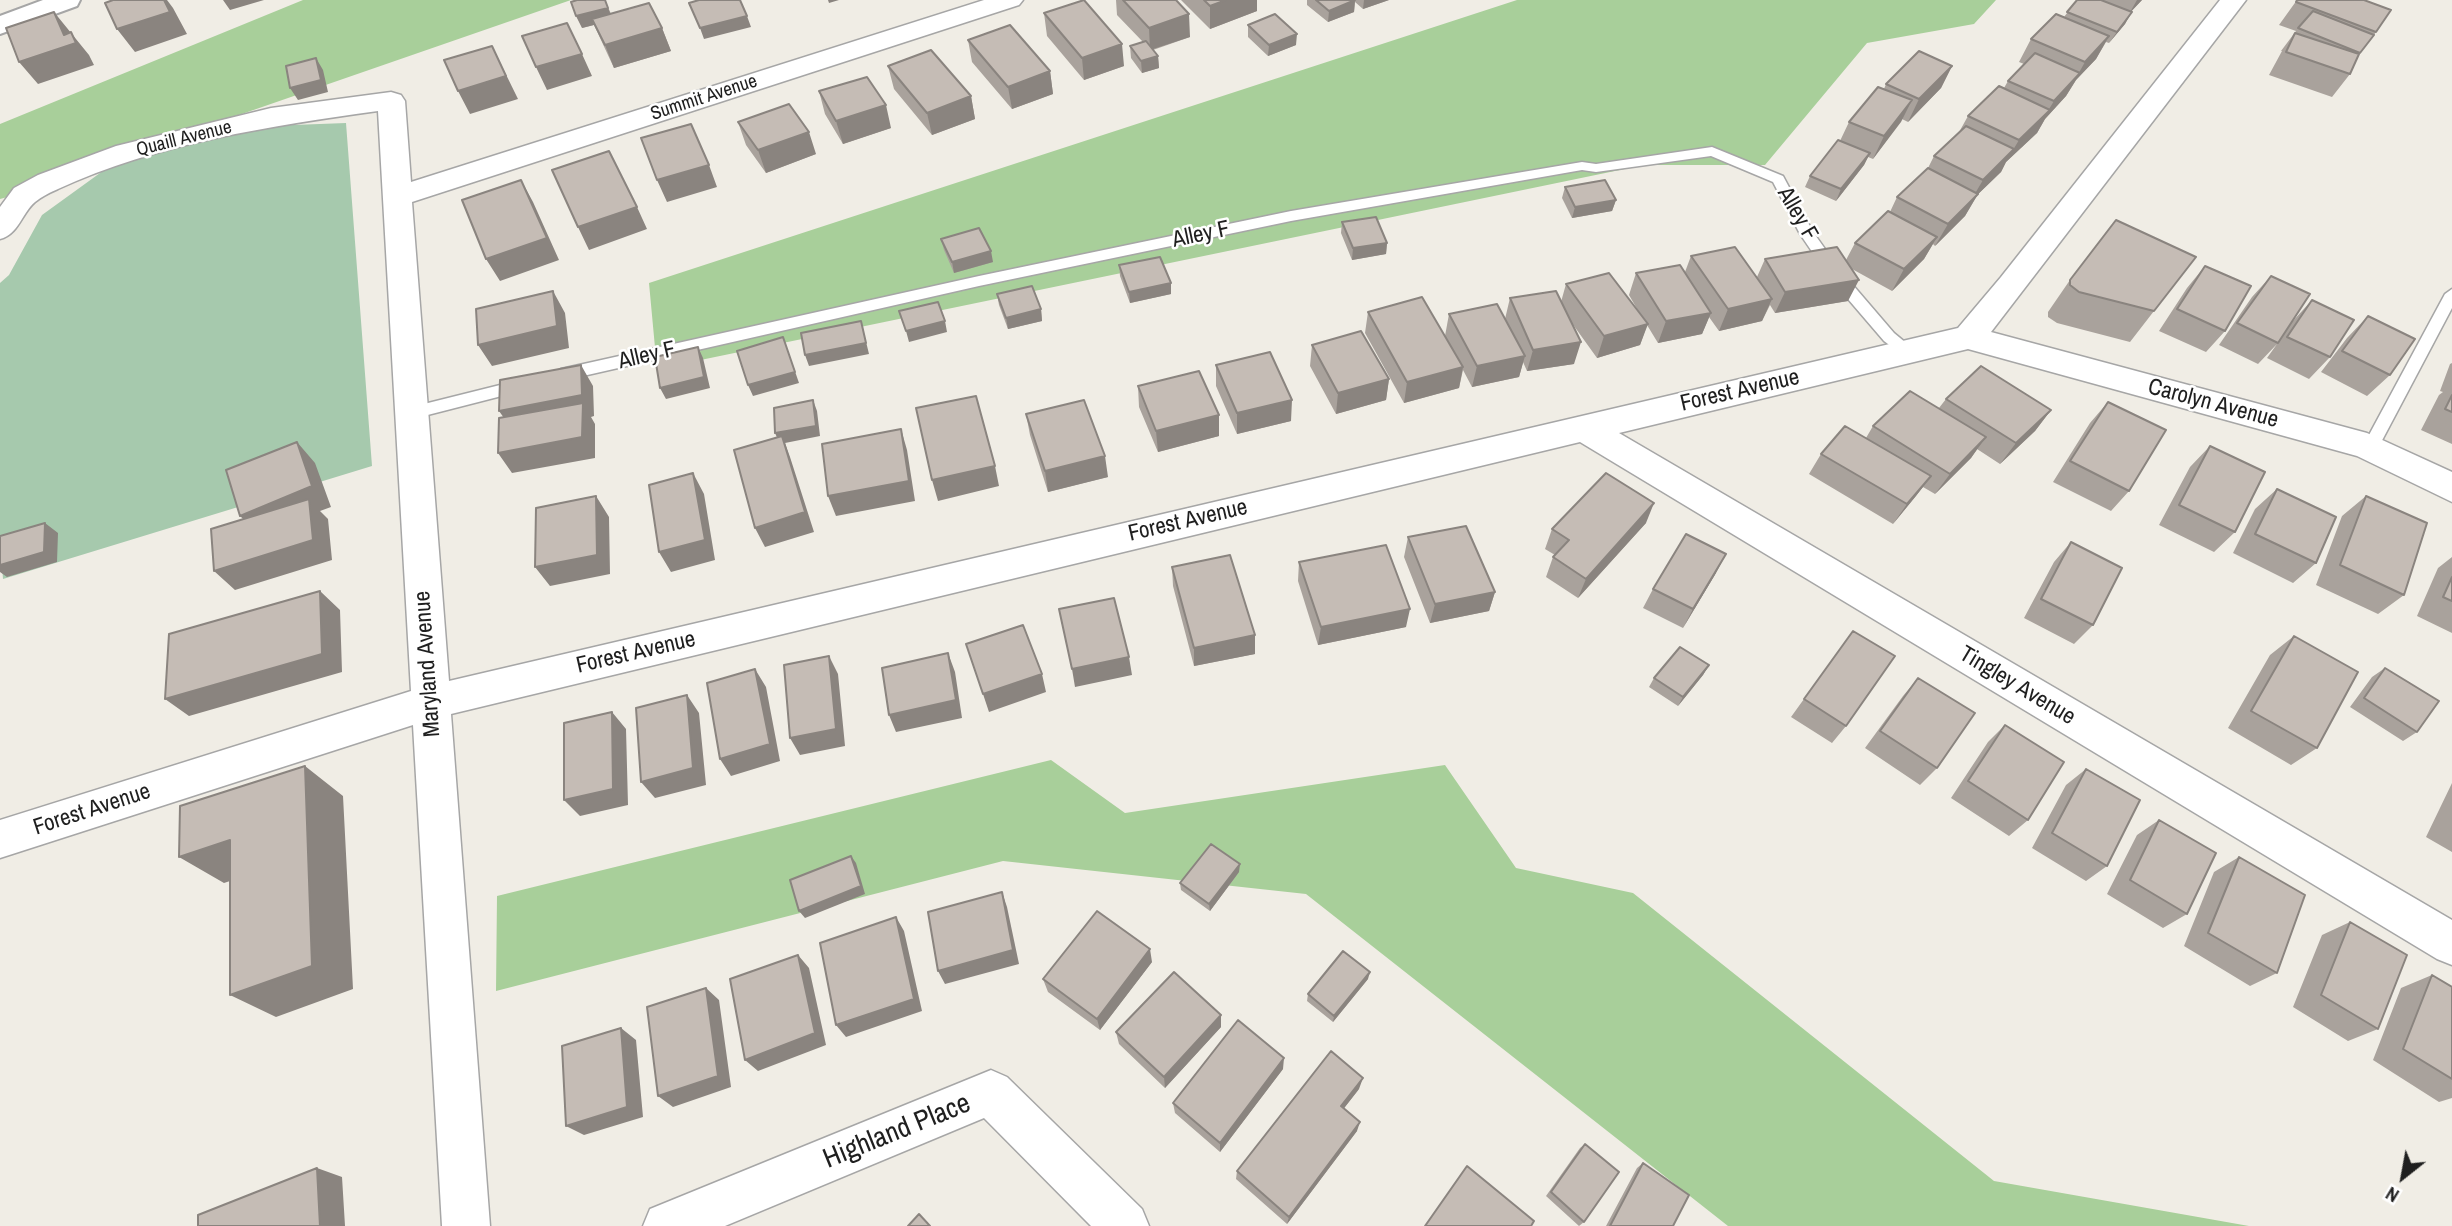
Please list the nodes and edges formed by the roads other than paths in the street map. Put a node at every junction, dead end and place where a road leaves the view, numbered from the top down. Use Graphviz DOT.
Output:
graph roads {
  1 [pos="67,0"];
  2 [pos="1010,0"];
  3 [pos="2233,0"];
  4 [pos="0,26"];
  5 [pos="391,101"];
  6 [pos="398,196"];
  7 [pos="0,229"];
  8 [pos="2452,294"];
  9 [pos="1968,337"];
  10 [pos="1909,352"];
  11 [pos="412,413"];
  12 [pos="1582,427"];
  13 [pos="2370,448"];
  14 [pos="2452,488"];
  15 [pos="431,702"];
  16 [pos="0,839"];
  17 [pos="2452,944"];
  18 [pos="466,1226"];
  19 [pos="667,1226"];
  20 [pos="1125,1226"];
  1 -- 4 [label="street"];
  2 -- 6 [label="street, Summit Avenue"];
  3 -- 9 [label="street"];
  5 -- 6 [label="street, Maryland Avenue"];
  5 -- 7 [label="street, Quaill Avenue"];
  6 -- 11 [label="street, Maryland Avenue"];
  8 -- 13 [label="lane"];
  9 -- 10 [label="street, Forest Avenue"];
  9 -- 13 [label="street, Carolyn Avenue"];
  10 -- 11 [label="lane, Alley F"];
  10 -- 12 [label="street, Forest Avenue"];
  11 -- 15 [label="street, Maryland Avenue"];
  12 -- 15 [label="street, Forest Avenue"];
  12 -- 17 [label="street, Tingley Avenue"];
  13 -- 14 [label="street, Carolyn Avenue"];
  15 -- 16 [label="street, Forest Avenue"];
  15 -- 18 [label="street, Maryland Avenue"];
  19 -- 20 [label="street, Highland Place"];
}
